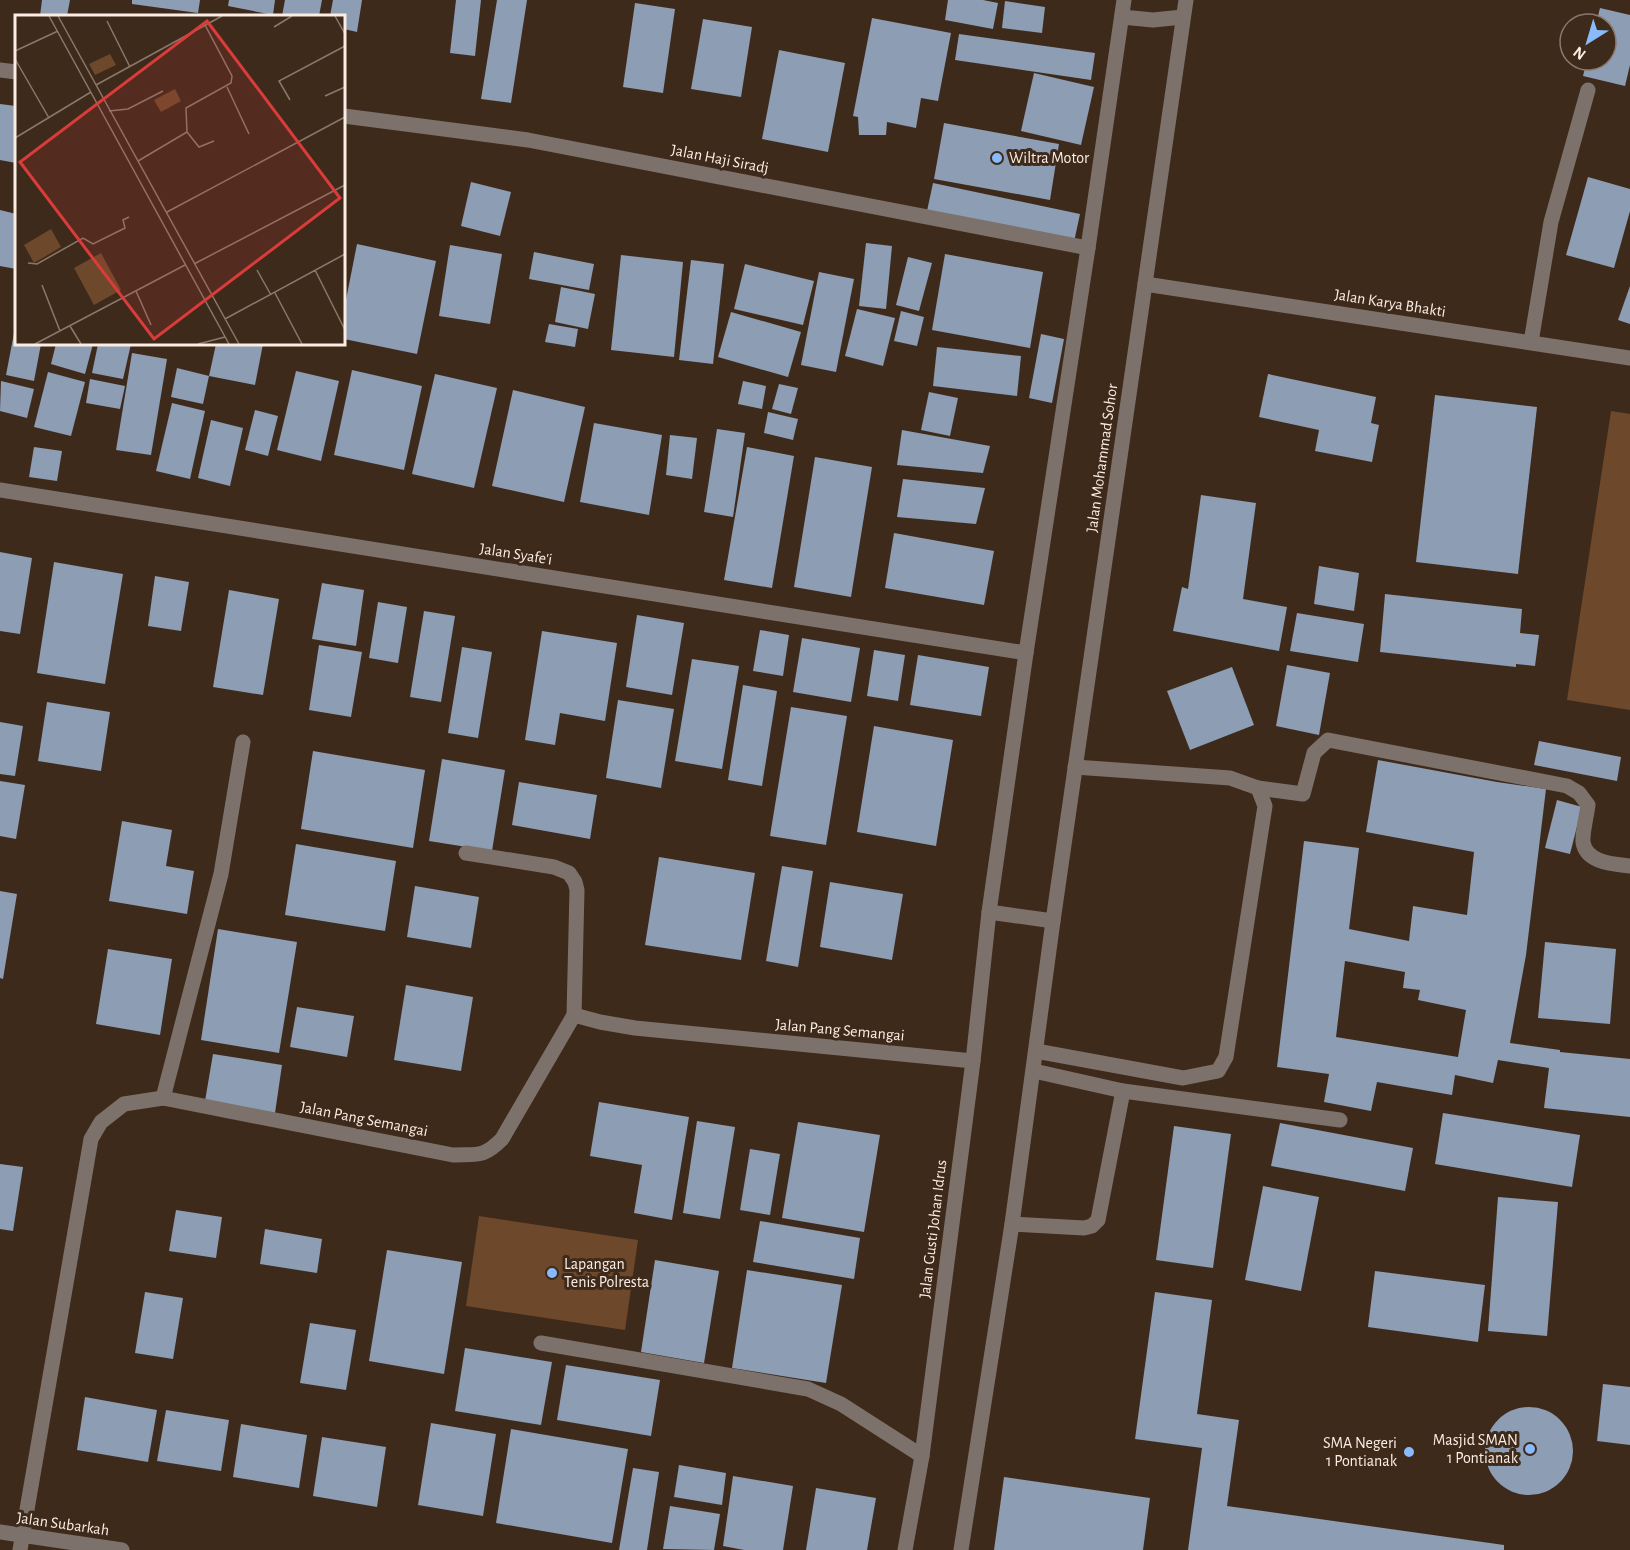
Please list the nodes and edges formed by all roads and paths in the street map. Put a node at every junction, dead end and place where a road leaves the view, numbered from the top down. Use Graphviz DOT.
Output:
graph roads {
  1 [pos="1124,0"];
  2 [pos="1186,0"];
  3 [pos="1122,17"];
  4 [pos="1184,17"];
  5 [pos="0,70"];
  6 [pos="15,72"];
  7 [pos="1588,90"];
  8 [pos="345,116"];
  9 [pos="1088,248"];
  10 [pos="1145,284"];
  11 [pos="1531,342"];
  12 [pos="1630,358"];
  13 [pos="0,490"];
  14 [pos="1026,653"];
  15 [pos="243,742"];
  16 [pos="1075,767"];
  17 [pos="1258,788"];
  18 [pos="466,853"];
  19 [pos="1630,866"];
  20 [pos="989,912"];
  21 [pos="1053,921"];
  22 [pos="574,1015"];
  23 [pos="1036,1052"];
  24 [pos="973,1061"];
  25 [pos="1034,1071"];
  26 [pos="1123,1091"];
  27 [pos="163,1098"];
  28 [pos="1340,1120"];
  29 [pos="1012,1224"];
  30 [pos="541,1343"];
  31 [pos="922,1456"];
  32 [pos="0,1533"];
  33 [pos="21,1543"];
  34 [pos="122,1550"];
  35 [pos="905,1550"];
  36 [pos="961,1550"];
  1 -- 3 [label="street"];
  2 -- 4 [label="street, Jalan Mohammad Sohor"];
  3 -- 4 [label="street"];
  3 -- 9 [label="street"];
  4 -- 10 [label="street, Jalan Mohammad Sohor"];
  5 -- 6 [label="street"];
  7 -- 11 [label="street"];
  8 -- 9 [label="street, Jalan Haji Siradj"];
  9 -- 14 [label="street"];
  10 -- 11 [label="street, Jalan Karya Bhakti"];
  10 -- 16 [label="street, Jalan Mohammad Sohor"];
  11 -- 12 [label="street, Jalan Karya Bhakti"];
  13 -- 14 [label="street, Jalan Syafe'i"];
  14 -- 20 [label="street"];
  15 -- 27 [label="street"];
  16 -- 17 [label="street"];
  16 -- 21 [label="street, Jalan Mohammad Sohor"];
  17 -- 19 [label="street"];
  17 -- 23 [label="street"];
  18 -- 22 [label="street"];
  20 -- 21 [label="street"];
  20 -- 24 [label="street, Jalan Gusti Johan Idrus"];
  21 -- 23 [label="street"];
  22 -- 24 [label="street, Jalan Pang Semangai"];
  22 -- 27 [label="street, Jalan Pang Semangai"];
  23 -- 25 [label="street"];
  24 -- 31 [label="street, Jalan Gusti Johan Idrus"];
  25 -- 26 [label="street"];
  25 -- 29 [label="street"];
  26 -- 28 [label="street"];
  26 -- 29 [label="street"];
  27 -- 33 [label="street, Jalan Pang Semangai"];
  29 -- 36 [label="street"];
  30 -- 31 [label="street"];
  31 -- 35 [label="street, Jalan Gusti Johan Idrus"];
  32 -- 33 [label="street, Jalan Subarkah"];
  33 -- 34 [label="street, Jalan Subarkah"];
}
